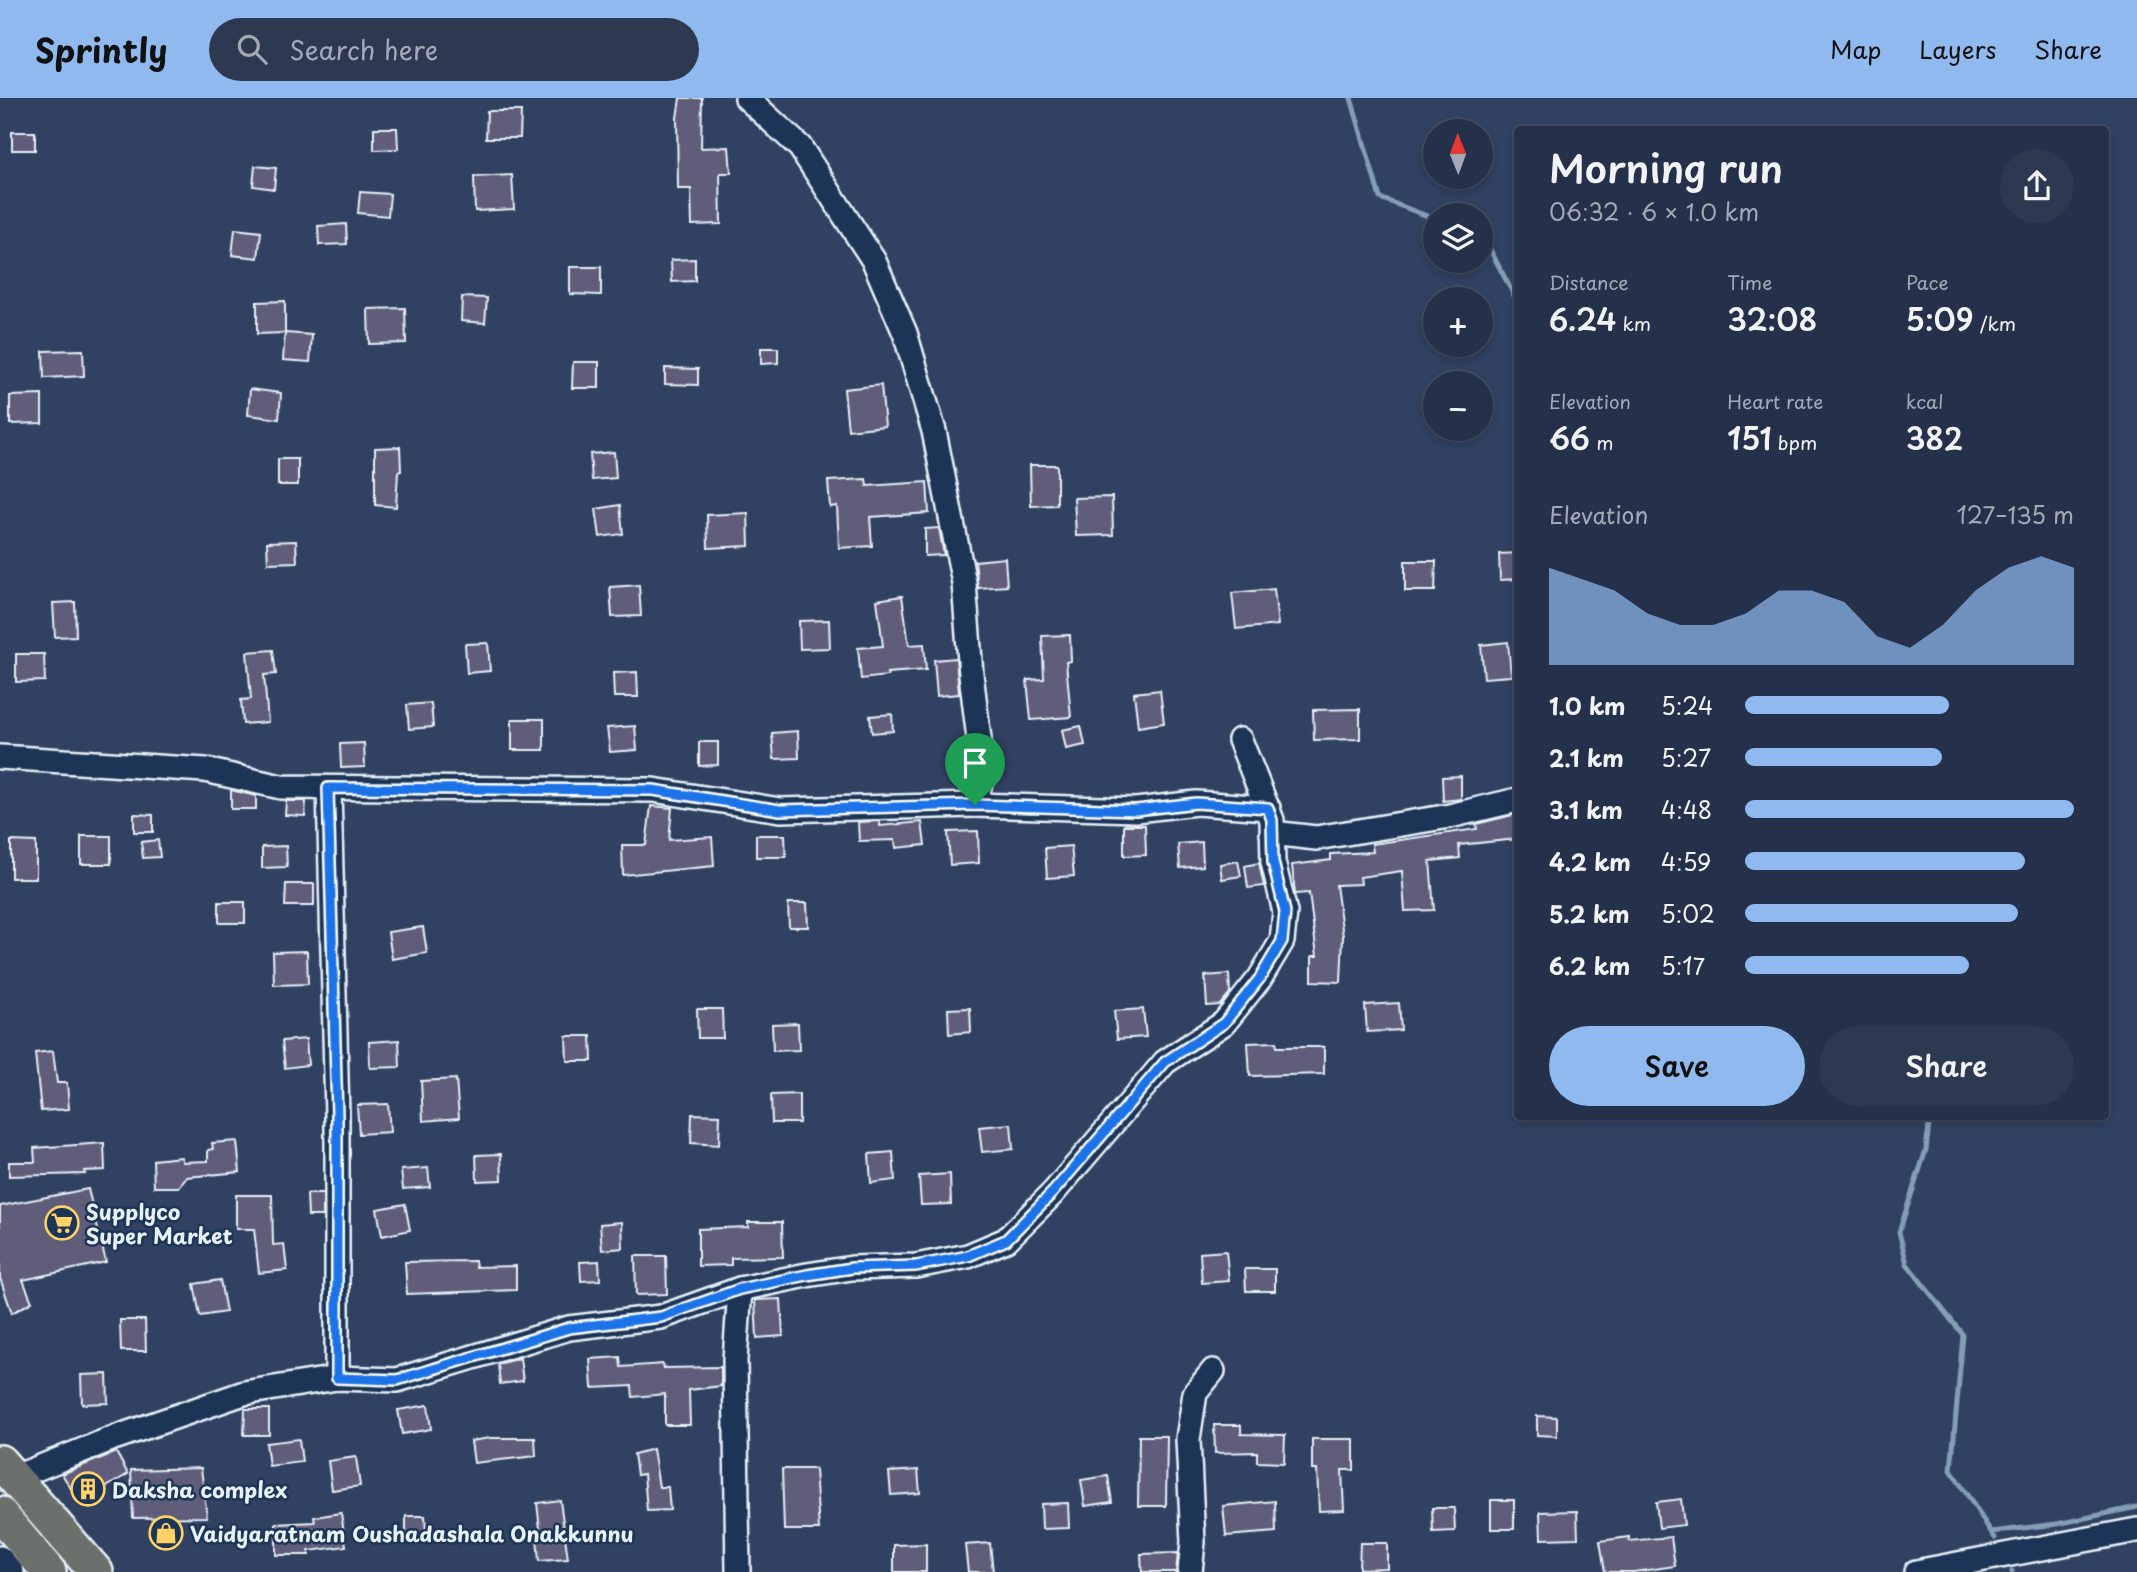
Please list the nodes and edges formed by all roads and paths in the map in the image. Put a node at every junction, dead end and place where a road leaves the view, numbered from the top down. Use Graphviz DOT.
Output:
graph roads {
  1 [pos="747,98"];
  2 [pos="1240,740"];
  3 [pos="0,757"];
  4 [pos="328,788"];
  5 [pos="1514,801"];
  6 [pos="975,805"];
  7 [pos="1268,808"];
  8 [pos="1272,833"];
  9 [pos="740,1289"];
  10 [pos="1213,1371"];
  11 [pos="337,1378"];
  12 [pos="7,1470"];
  13 [pos="0,1514"];
  14 [pos="2137,1530"];
  15 [pos="0,1558"];
  16 [pos="12,1572"];
  17 [pos="49,1572"];
  18 [pos="96,1572"];
  19 [pos="738,1572"];
  20 [pos="1190,1572"];
  21 [pos="1916,1572"];
  1 -- 6 [label="street"];
  2 -- 7 [label="street"];
  3 -- 4 [label="street"];
  4 -- 6 [label="street"];
  4 -- 11 [label="street"];
  5 -- 8 [label="street"];
  6 -- 7 [label="street"];
  7 -- 8 [label="street"];
  8 -- 9 [label="street"];
  9 -- 11 [label="street"];
  9 -- 19 [label="street"];
  10 -- 20 [label="street"];
  11 -- 12 [label="street"];
  12 -- 18 [label="highway"];
  13 -- 17 [label="highway"];
  14 -- 21 [label="street"];
  15 -- 16 [label="street"];
}
